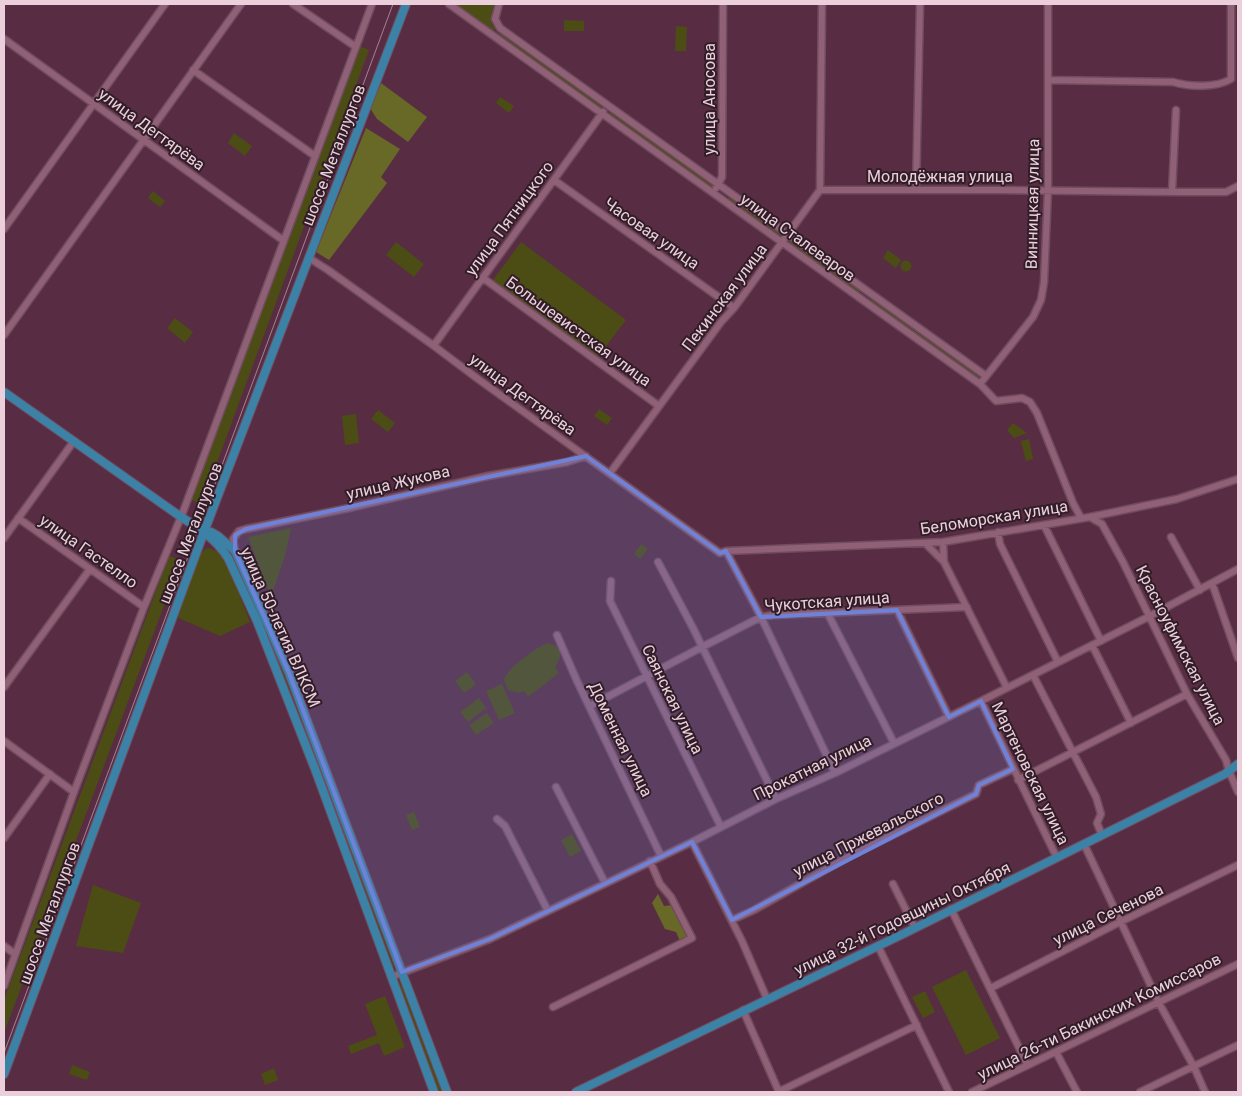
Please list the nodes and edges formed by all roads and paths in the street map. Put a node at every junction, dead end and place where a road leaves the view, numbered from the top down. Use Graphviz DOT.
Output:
graph roads {
  1 [pos="165,4"];
  2 [pos="241,4"];
  3 [pos="293,4"];
  4 [pos="372,4"];
  5 [pos="406,4"];
  6 [pos="449,4"];
  7 [pos="499,4"];
  8 [pos="723,4"];
  9 [pos="822,4"];
  10 [pos="920,4"];
  11 [pos="1048,4"];
  12 [pos="1232,4"];
  13 [pos="500,28"];
  14 [pos="492,34"];
  15 [pos="4,38"];
  16 [pos="356,48"];
  17 [pos="194,70"];
  18 [pos="1048,80"];
  19 [pos="94,104"];
  20 [pos="607,106"];
  21 [pos="1176,110"];
  22 [pos="602,113"];
  23 [pos="143,140"];
  24 [pos="315,156"];
  25 [pos="554,180"];
  26 [pos="718,185"];
  27 [pos="1238,186"];
  28 [pos="820,190"];
  29 [pos="916,190"];
  30 [pos="1048,190"];
  31 [pos="713,192"];
  32 [pos="1172,192"];
  33 [pos="4,229"];
  34 [pos="788,235"];
  35 [pos="284,241"];
  36 [pos="783,243"];
  37 [pos="309,258"];
  38 [pos="483,278"];
  39 [pos="868,292"];
  40 [pos="862,300"];
  41 [pos="734,308"];
  42 [pos="4,336"];
  43 [pos="434,346"];
  44 [pos="986,376"];
  45 [pos="980,384"];
  46 [pos="4,392"];
  47 [pos="659,406"];
  48 [pos="74,441"];
  49 [pos="586,456"];
  50 [pos="610,473"];
  51 [pos="1238,479"];
  52 [pos="180,517"];
  53 [pos="1090,517"];
  54 [pos="18,518"];
  55 [pos="1081,518"];
  56 [pos="1044,525"];
  57 [pos="204,532"];
  58 [pos="998,532"];
  59 [pos="4,538"];
  60 [pos="1171,538"];
  61 [pos="943,542"];
  62 [pos="925,543"];
  63 [pos="235,552"];
  64 [pos="723,552"];
  65 [pos="658,562"];
  66 [pos="944,562"];
  67 [pos="90,569"];
  68 [pos="1238,569"];
  69 [pos="611,582"];
  70 [pos="1212,583"];
  71 [pos="1200,590"];
  72 [pos="144,607"];
  73 [pos="967,607"];
  74 [pos="897,610"];
  75 [pos="828,614"];
  76 [pos="1150,616"];
  77 [pos="761,617"];
  78 [pos="557,635"];
  79 [pos="1101,641"];
  80 [pos="1092,645"];
  81 [pos="702,647"];
  82 [pos="1237,653"];
  83 [pos="1058,662"];
  84 [pos="1034,675"];
  85 [pos="646,677"];
  86 [pos="4,687"];
  87 [pos="1007,688"];
  88 [pos="1187,694"];
  89 [pos="981,701"];
  90 [pos="590,706"];
  91 [pos="949,717"];
  92 [pos="1131,723"];
  93 [pos="4,741"];
  94 [pos="894,743"];
  95 [pos="1074,752"];
  96 [pos="1238,764"];
  97 [pos="1013,769"];
  98 [pos="1229,771"];
  99 [pos="835,773"];
  100 [pos="50,774"];
  101 [pos="1018,780"];
  102 [pos="556,786"];
  103 [pos="74,792"];
  104 [pos="1238,792"];
  105 [pos="776,799"];
  106 [pos="497,819"];
  107 [pos="721,827"];
  108 [pos="1102,836"];
  109 [pos="4,838"];
  110 [pos="692,842"];
  111 [pos="1084,844"];
  112 [pos="661,856"];
  113 [pos="1057,858"];
  114 [pos="650,861"];
  115 [pos="1238,866"];
  116 [pos="604,883"];
  117 [pos="893,884"];
  118 [pos="951,909"];
  119 [pos="548,911"];
  120 [pos="732,920"];
  121 [pos="1120,922"];
  122 [pos="915,928"];
  123 [pos="4,946"];
  124 [pos="878,946"];
  125 [pos="15,954"];
  126 [pos="1238,964"];
  127 [pos="402,972"];
  128 [pos="391,977"];
  129 [pos="4,986"];
  130 [pos="991,988"];
  131 [pos="768,999"];
  132 [pos="1159,1003"];
  133 [pos="553,1007"];
  134 [pos="743,1010"];
  135 [pos="917,1026"];
  136 [pos="1238,1045"];
  137 [pos="1056,1052"];
  138 [pos="1028,1064"];
  139 [pos="1194,1066"];
  140 [pos="4,1074"];
  141 [pos="434,1092"];
  142 [pos="447,1092"];
  143 [pos="576,1092"];
  144 [pos="779,1092"];
  145 [pos="950,1092"];
  146 [pos="972,1092"];
  147 [pos="1077,1092"];
  148 [pos="1140,1092"];
  149 [pos="1205,1092"];
  1 -- 19 [label="street"];
  2 -- 17 [label="street"];
  3 -- 16 [label="street"];
  4 -- 16 [label="street, шоссе Металлургов"];
  5 -- 37 [label="main road, шоссе Металлургов"];
  6 -- 14 [label="street, улица Сталеваров"];
  7 -- 13 [label="street"];
  8 -- 26 [label="street, улица Аносова"];
  9 -- 28 [label="street"];
  10 -- 29 [label="street"];
  11 -- 18 [label="street, Винницкая улица"];
  12 -- 18 [label="street"];
  13 -- 14 [label="street"];
  13 -- 20 [label="street, улица Сталеваров"];
  14 -- 22 [label="street, улица Сталеваров"];
  15 -- 19 [label="street, улица Дегтярёва"];
  16 -- 24 [label="street, шоссе Металлургов"];
  17 -- 23 [label="street"];
  17 -- 24 [label="street"];
  18 -- 30 [label="street, Винницкая улица"];
  19 -- 23 [label="street, улица Дегтярёва"];
  19 -- 33 [label="street"];
  20 -- 22 [label="street, улица Пятницкого"];
  20 -- 26 [label="street, улица Сталеваров"];
  21 -- 32 [label="street"];
  22 -- 25 [label="street, улица Пятницкого"];
  22 -- 31 [label="street, улица Сталеваров"];
  23 -- 35 [label="street, улица Дегтярёва"];
  23 -- 42 [label="street"];
  24 -- 35 [label="street, шоссе Металлургов"];
  25 -- 38 [label="street, улица Пятницкого"];
  25 -- 41 [label="street, Часовая улица"];
  26 -- 31 [label="street, улица Аносова"];
  26 -- 34 [label="street, улица Сталеваров"];
  27 -- 32 [label="street, Молодёжная улица"];
  28 -- 29 [label="street, Молодёжная улица"];
  28 -- 34 [label="street, Пекинская улица"];
  29 -- 30 [label="street, Молодёжная улица"];
  30 -- 32 [label="street, Молодёжная улица"];
  30 -- 44 [label="street, Винницкая улица"];
  31 -- 36 [label="street, улица Сталеваров"];
  34 -- 36 [label="street, Пекинская улица"];
  34 -- 39 [label="street, улица Сталеваров"];
  35 -- 52 [label="street, шоссе Металлургов"];
  36 -- 40 [label="street, улица Сталеваров"];
  36 -- 41 [label="street, Пекинская улица"];
  37 -- 43 [label="street, улица Дегтярёва"];
  37 -- 57 [label="main road, шоссе Металлургов"];
  38 -- 43 [label="street, улица Пятницкого"];
  38 -- 47 [label="street, Большевистская улица"];
  39 -- 40 [label="street"];
  39 -- 44 [label="street, улица Сталеваров"];
  40 -- 45 [label="street, улица Сталеваров"];
  41 -- 47 [label="street, Пекинская улица"];
  43 -- 49 [label="street, улица Дегтярёва"];
  44 -- 45 [label="street, Винницкая улица"];
  45 -- 55 [label="street, улица Сталеваров"];
  46 -- 48 [label="main road"];
  47 -- 50 [label="street, Пекинская улица"];
  48 -- 52 [label="main road"];
  48 -- 54 [label="street"];
  49 -- 50 [label="street, улица Дегтярёва"];
  49 -- 63 [label="street, улица Жукова"];
  50 -- 64 [label="street, улица Дегтярёва"];
  51 -- 53 [label="street, Беломорская улица"];
  52 -- 57 [label="main road"];
  52 -- 72 [label="street, шоссе Металлургов"];
  53 -- 55 [label="street, Беломорская улица"];
  53 -- 76 [label="street, Красноуфимская улица"];
  54 -- 59 [label="street"];
  54 -- 67 [label="street, улица Гастелло"];
  55 -- 56 [label="street, Беломорская улица"];
  56 -- 58 [label="street, Беломорская улица"];
  56 -- 79 [label="street"];
  57 -- 63 [label="main road, улица 50-летия ВЛКСМ"];
  57 -- 128 [label="main road, улица 50-летия ВЛКСМ"];
  57 -- 140 [label="main road, шоссе Металлургов"];
  58 -- 61 [label="street, Беломорская улица"];
  58 -- 83 [label="street"];
  60 -- 71 [label="street"];
  61 -- 62 [label="street, Беломорская улица"];
  61 -- 66 [label="street"];
  62 -- 64 [label="street, Беломорская улица"];
  62 -- 66 [label="street"];
  63 -- 127 [label="main road, улица 50-летия ВЛКСМ"];
  64 -- 77 [label="street"];
  65 -- 81 [label="street"];
  66 -- 73 [label="street, Мартеновская улица"];
  67 -- 72 [label="street, улица Гастелло"];
  67 -- 86 [label="street"];
  68 -- 70 [label="street, Прокатная улица"];
  69 -- 85 [label="street, Саянская улица"];
  70 -- 71 [label="street, Прокатная улица"];
  70 -- 82 [label="street"];
  71 -- 76 [label="street, Прокатная улица"];
  72 -- 103 [label="street, шоссе Металлургов"];
  73 -- 74 [label="street, Чукотская улица"];
  73 -- 87 [label="street, Мартеновская улица"];
  74 -- 75 [label="street, Чукотская улица"];
  74 -- 91 [label="street"];
  75 -- 77 [label="street, Чукотская улица"];
  75 -- 94 [label="street"];
  76 -- 79 [label="street, Прокатная улица"];
  76 -- 88 [label="street, Красноуфимская улица"];
  77 -- 81 [label="street, Чукотская улица"];
  77 -- 99 [label="street"];
  78 -- 90 [label="street, Доменная улица"];
  79 -- 80 [label="street, Прокатная улица"];
  80 -- 83 [label="street, Прокатная улица"];
  80 -- 92 [label="street"];
  81 -- 85 [label="street, Чукотская улица"];
  81 -- 105 [label="street"];
  83 -- 84 [label="street, Прокатная улица"];
  84 -- 87 [label="street, Прокатная улица"];
  84 -- 95 [label="street"];
  85 -- 90 [label="street, Чукотская улица"];
  85 -- 107 [label="street, Саянская улица"];
  87 -- 89 [label="street, Прокатная улица"];
  88 -- 92 [label="street"];
  88 -- 98 [label="street, Красноуфимская улица"];
  89 -- 91 [label="street, Прокатная улица"];
  89 -- 97 [label="street, Мартеновская улица"];
  90 -- 112 [label="street, Доменная улица"];
  91 -- 94 [label="street, Прокатная улица"];
  92 -- 95 [label="street"];
  93 -- 100 [label="street"];
  94 -- 99 [label="street, Прокатная улица"];
  95 -- 101 [label="street"];
  95 -- 108 [label="street"];
  96 -- 98 [label="main road, улица 32-й Годовщины Октября"];
  97 -- 101 [label="street, Мартеновская улица"];
  97 -- 120 [label="street, улица Пржевальского"];
  98 -- 104 [label="street, Красноуфимская улица"];
  98 -- 108 [label="main road, улица 32-й Годовщины Октября"];
  99 -- 105 [label="street, Прокатная улица"];
  100 -- 103 [label="street"];
  100 -- 109 [label="street"];
  101 -- 113 [label="street, Мартеновская улица"];
  102 -- 116 [label="street"];
  103 -- 125 [label="street, шоссе Металлургов"];
  105 -- 107 [label="street, Прокатная улица"];
  106 -- 119 [label="street"];
  107 -- 110 [label="street, Прокатная улица"];
  108 -- 111 [label="main road, улица 32-й Годовщины Октября"];
  110 -- 112 [label="street, Прокатная улица"];
  110 -- 120 [label="street"];
  111 -- 113 [label="main road, улица 32-й Годовщины Октября"];
  111 -- 121 [label="street, Мартеновская улица"];
  112 -- 114 [label="street, Прокатная улица"];
  113 -- 118 [label="main road, улица 32-й Годовщины Октября"];
  114 -- 116 [label="street, Прокатная улица"];
  114 -- 133 [label="street"];
  115 -- 121 [label="street, улица Сеченова"];
  116 -- 119 [label="street, Прокатная улица"];
  117 -- 122 [label="street"];
  118 -- 122 [label="main road, улица 32-й Годовщины Октября"];
  118 -- 130 [label="street"];
  119 -- 127 [label="street, Прокатная улица"];
  120 -- 131 [label="street"];
  121 -- 130 [label="street, улица Сеченова"];
  121 -- 132 [label="street, Мартеновская улица"];
  122 -- 124 [label="main road, улица 32-й Годовщины Октября"];
  123 -- 125 [label="street"];
  124 -- 131 [label="main road, улица 32-й Годовщины Октября"];
  124 -- 135 [label="street"];
  125 -- 129 [label="street, шоссе Металлургов"];
  126 -- 132 [label="street, улица 26-ти Бакинских Комиссаров"];
  127 -- 128 [label="street, Прокатная улица"];
  127 -- 142 [label="main road, улица 50-летия ВЛКСМ"];
  128 -- 141 [label="main road, улица 50-летия ВЛКСМ"];
  130 -- 138 [label="street"];
  131 -- 134 [label="main road, улица 32-й Годовщины Октября"];
  132 -- 137 [label="street, улица 26-ти Бакинских Комиссаров"];
  132 -- 139 [label="street, Мартеновская улица"];
  134 -- 143 [label="main road, улица 32-й Годовщины Октября"];
  134 -- 144 [label="street"];
  135 -- 144 [label="street"];
  135 -- 145 [label="street"];
  136 -- 139 [label="street"];
  137 -- 138 [label="street, улица 26-ти Бакинских Комиссаров"];
  137 -- 147 [label="street"];
  138 -- 146 [label="street, улица 26-ти Бакинских Комиссаров"];
  139 -- 148 [label="street"];
  139 -- 149 [label="street, Мартеновская улица"];
}
